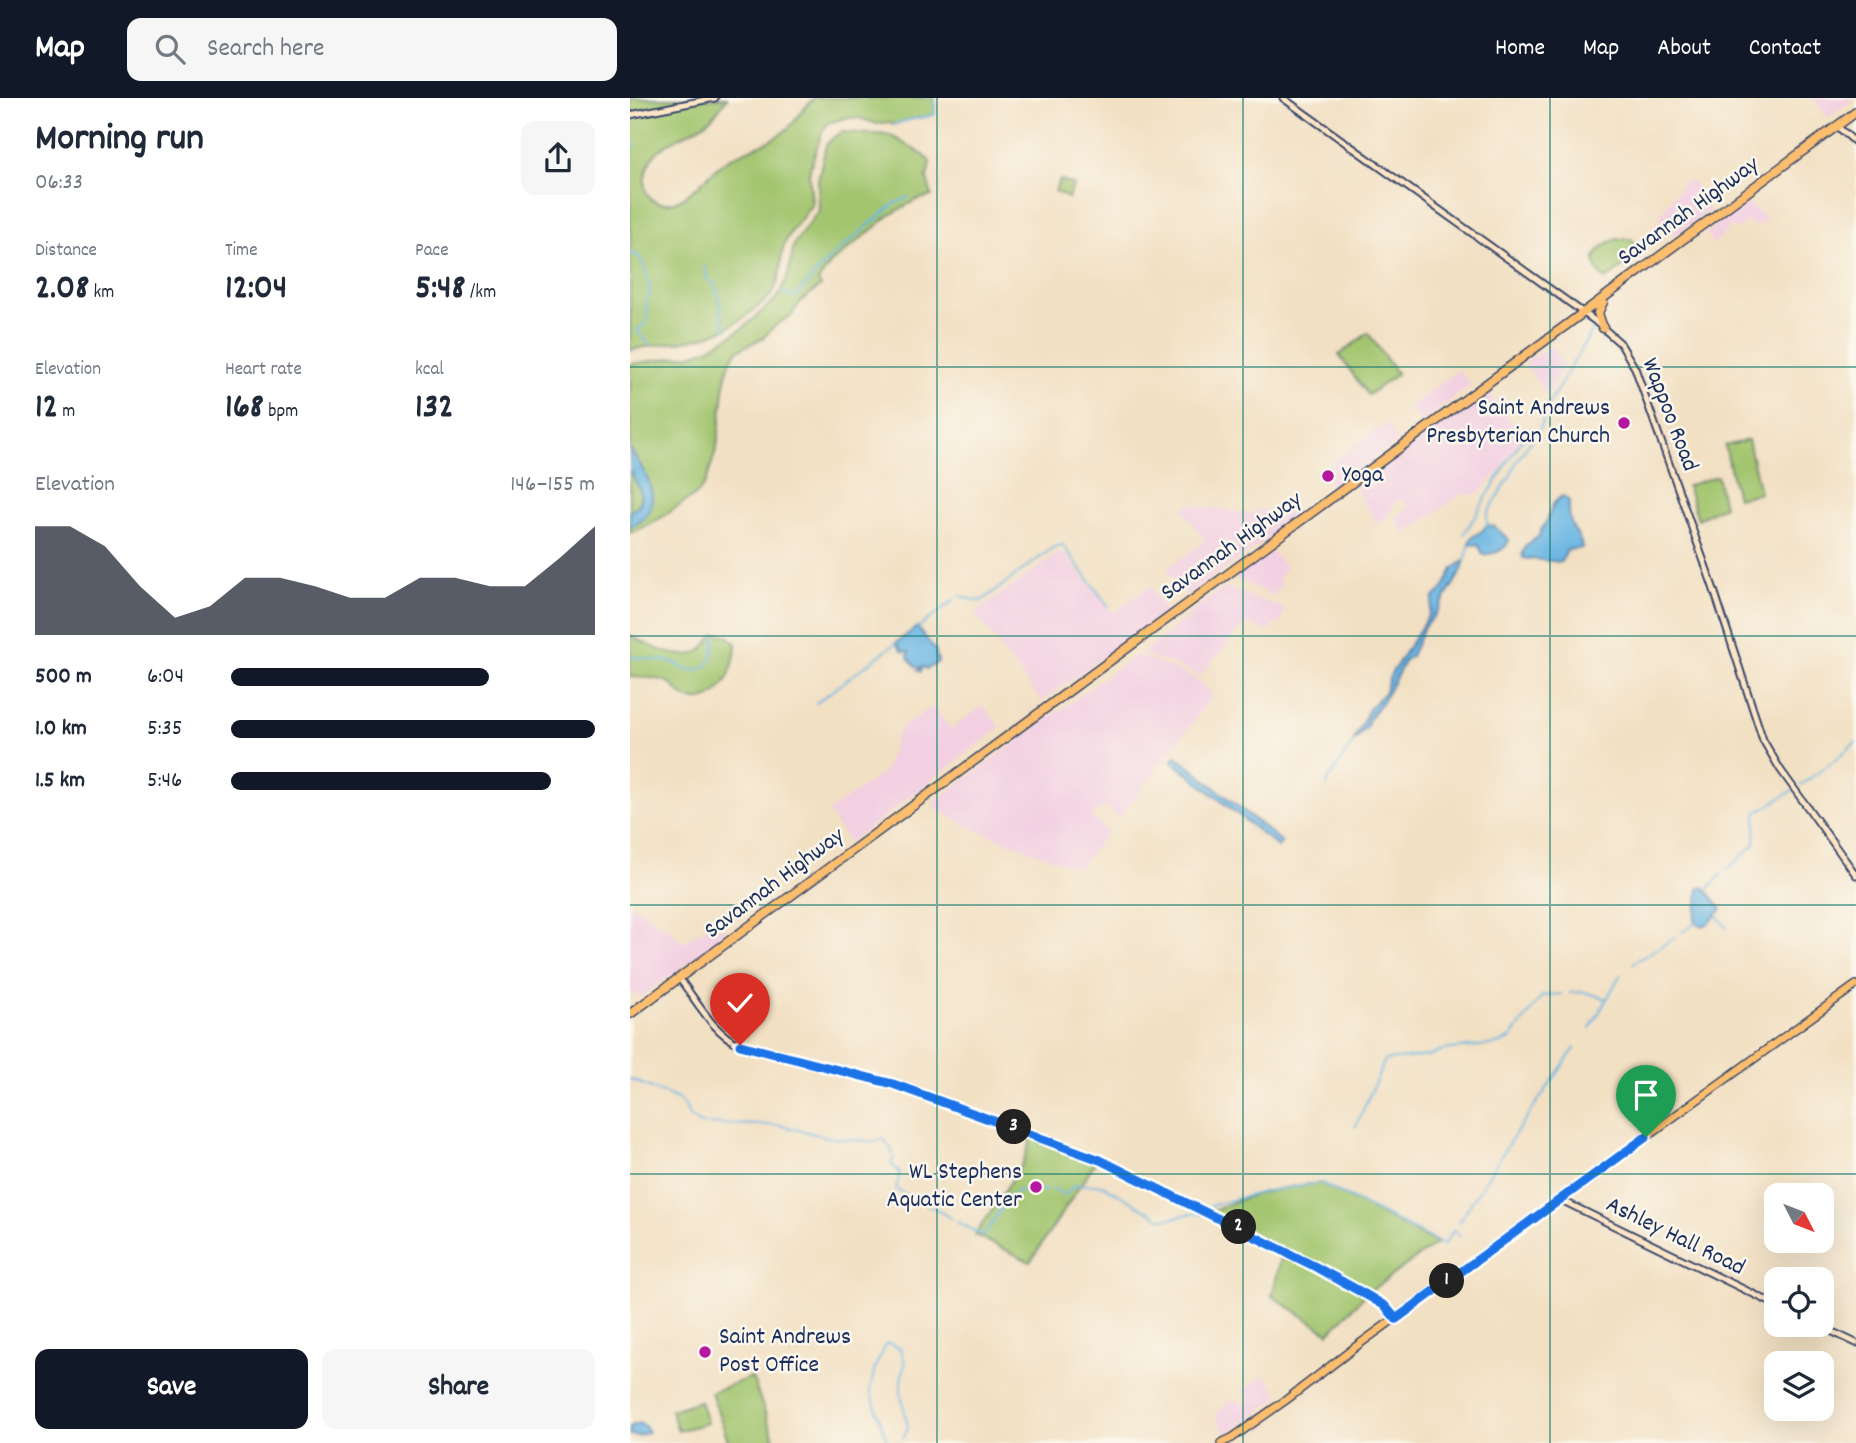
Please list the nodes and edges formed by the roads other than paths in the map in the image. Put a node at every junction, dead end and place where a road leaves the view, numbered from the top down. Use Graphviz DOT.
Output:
graph roads {
  1 [pos="715,98"];
  2 [pos="1283,98"];
  3 [pos="1856,112"];
  4 [pos="630,116"];
  5 [pos="1837,126"];
  6 [pos="1856,143"];
  7 [pos="1606,297"];
  8 [pos="1583,314"];
  9 [pos="1603,328"];
  10 [pos="1856,875"];
  11 [pos="679,978"];
  12 [pos="1856,985"];
  13 [pos="630,1014"];
  14 [pos="1559,1199"];
  15 [pos="1764,1299"];
  16 [pos="1396,1319"];
  17 [pos="1834,1333"];
  18 [pos="1856,1343"];
  19 [pos="1230,1441"];
  20 [pos="1221,1443"];
  1 -- 4 [label="main road"];
  2 -- 8 [label="main road, Wappoo Road"];
  3 -- 5 [label="highway, Savannah Highway"];
  5 -- 6 [label="main road"];
  5 -- 7 [label="highway, Savannah Highway"];
  7 -- 8 [label="highway, Savannah Highway"];
  7 -- 9 [label="highway"];
  8 -- 9 [label="main road, Wappoo Road"];
  8 -- 11 [label="highway, Savannah Highway"];
  9 -- 10 [label="main road, Wappoo Road"];
  11 -- 13 [label="highway, Savannah Highway"];
  11 -- 16 [label="main road"];
  12 -- 14 [label="main road"];
  14 -- 15 [label="main road, Ashley Hall Road"];
  14 -- 16 [label="main road"];
  16 -- 19 [label="main road"];
  17 -- 18 [label="main road"];
  19 -- 20 [label="main road"];
}
